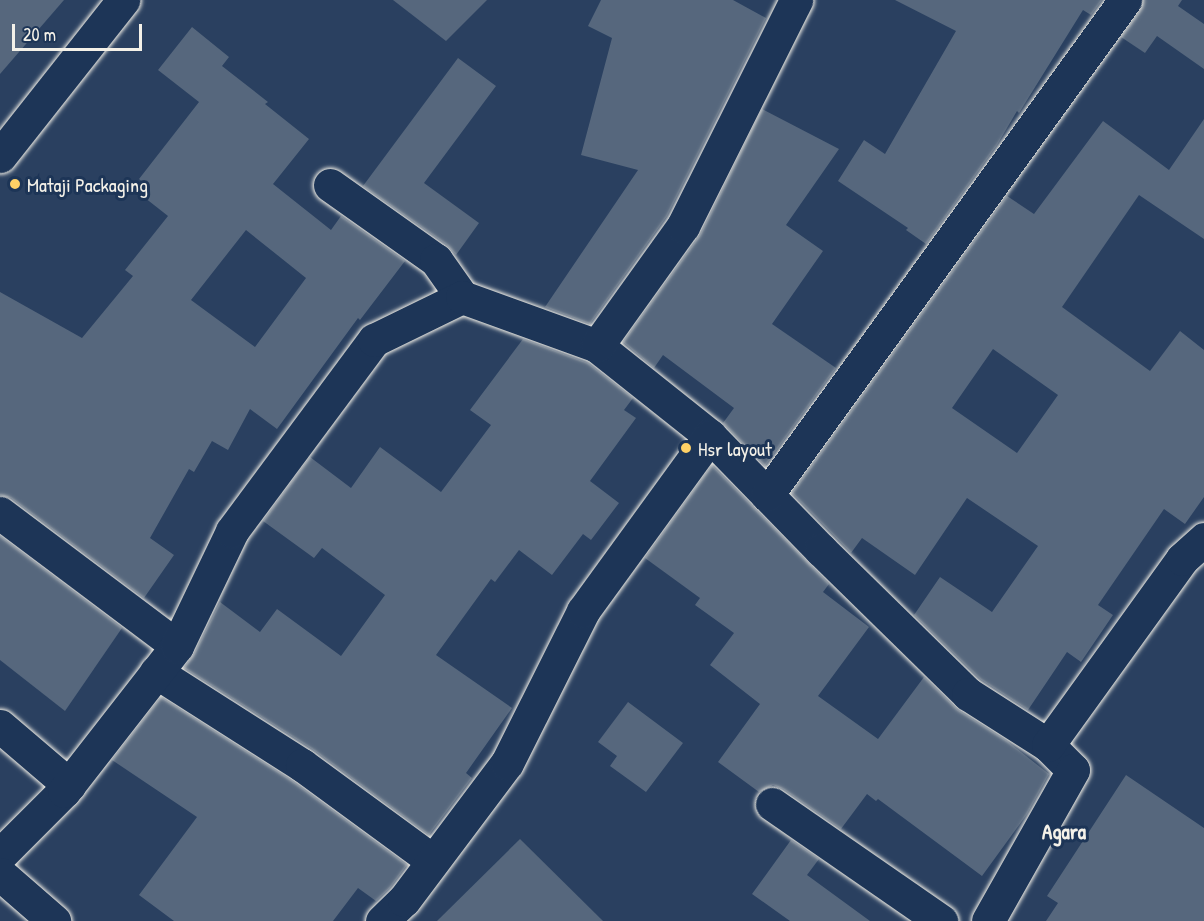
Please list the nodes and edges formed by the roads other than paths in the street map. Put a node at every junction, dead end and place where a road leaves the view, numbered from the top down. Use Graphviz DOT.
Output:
graph roads {
  1 [pos="123,0"];
  2 [pos="796,0"];
  3 [pos="1125,0"];
  4 [pos="0,156"];
  5 [pos="330,185"];
  6 [pos="462,297"];
  7 [pos="597,346"];
  8 [pos="710,436"];
  9 [pos="767,495"];
  10 [pos="0,513"];
  11 [pos="1204,539"];
  12 [pos="177,646"];
  13 [pos="156,672"];
  14 [pos="0,726"];
  15 [pos="1048,745"];
  16 [pos="69,785"];
  17 [pos="772,804"];
  18 [pos="0,855"];
  19 [pos="433,861"];
  20 [pos="0,874"];
  21 [pos="403,914"];
  22 [pos="54,921"];
  23 [pos="941,921"];
  24 [pos="987,921"];
  1 -- 4 [label="street"];
  2 -- 7 [label="street"];
  3 -- 9 [label="street"];
  5 -- 6 [label="street"];
  6 -- 7 [label="street"];
  6 -- 12 [label="street"];
  7 -- 8 [label="street"];
  8 -- 9 [label="street"];
  8 -- 19 [label="street"];
  9 -- 15 [label="street"];
  10 -- 12 [label="street"];
  11 -- 15 [label="street"];
  12 -- 13 [label="street"];
  13 -- 16 [label="street"];
  13 -- 19 [label="street"];
  14 -- 16 [label="street"];
  15 -- 24 [label="street"];
  16 -- 18 [label="street"];
  17 -- 23 [label="street"];
  19 -- 21 [label="street"];
  20 -- 22 [label="street"];
}
